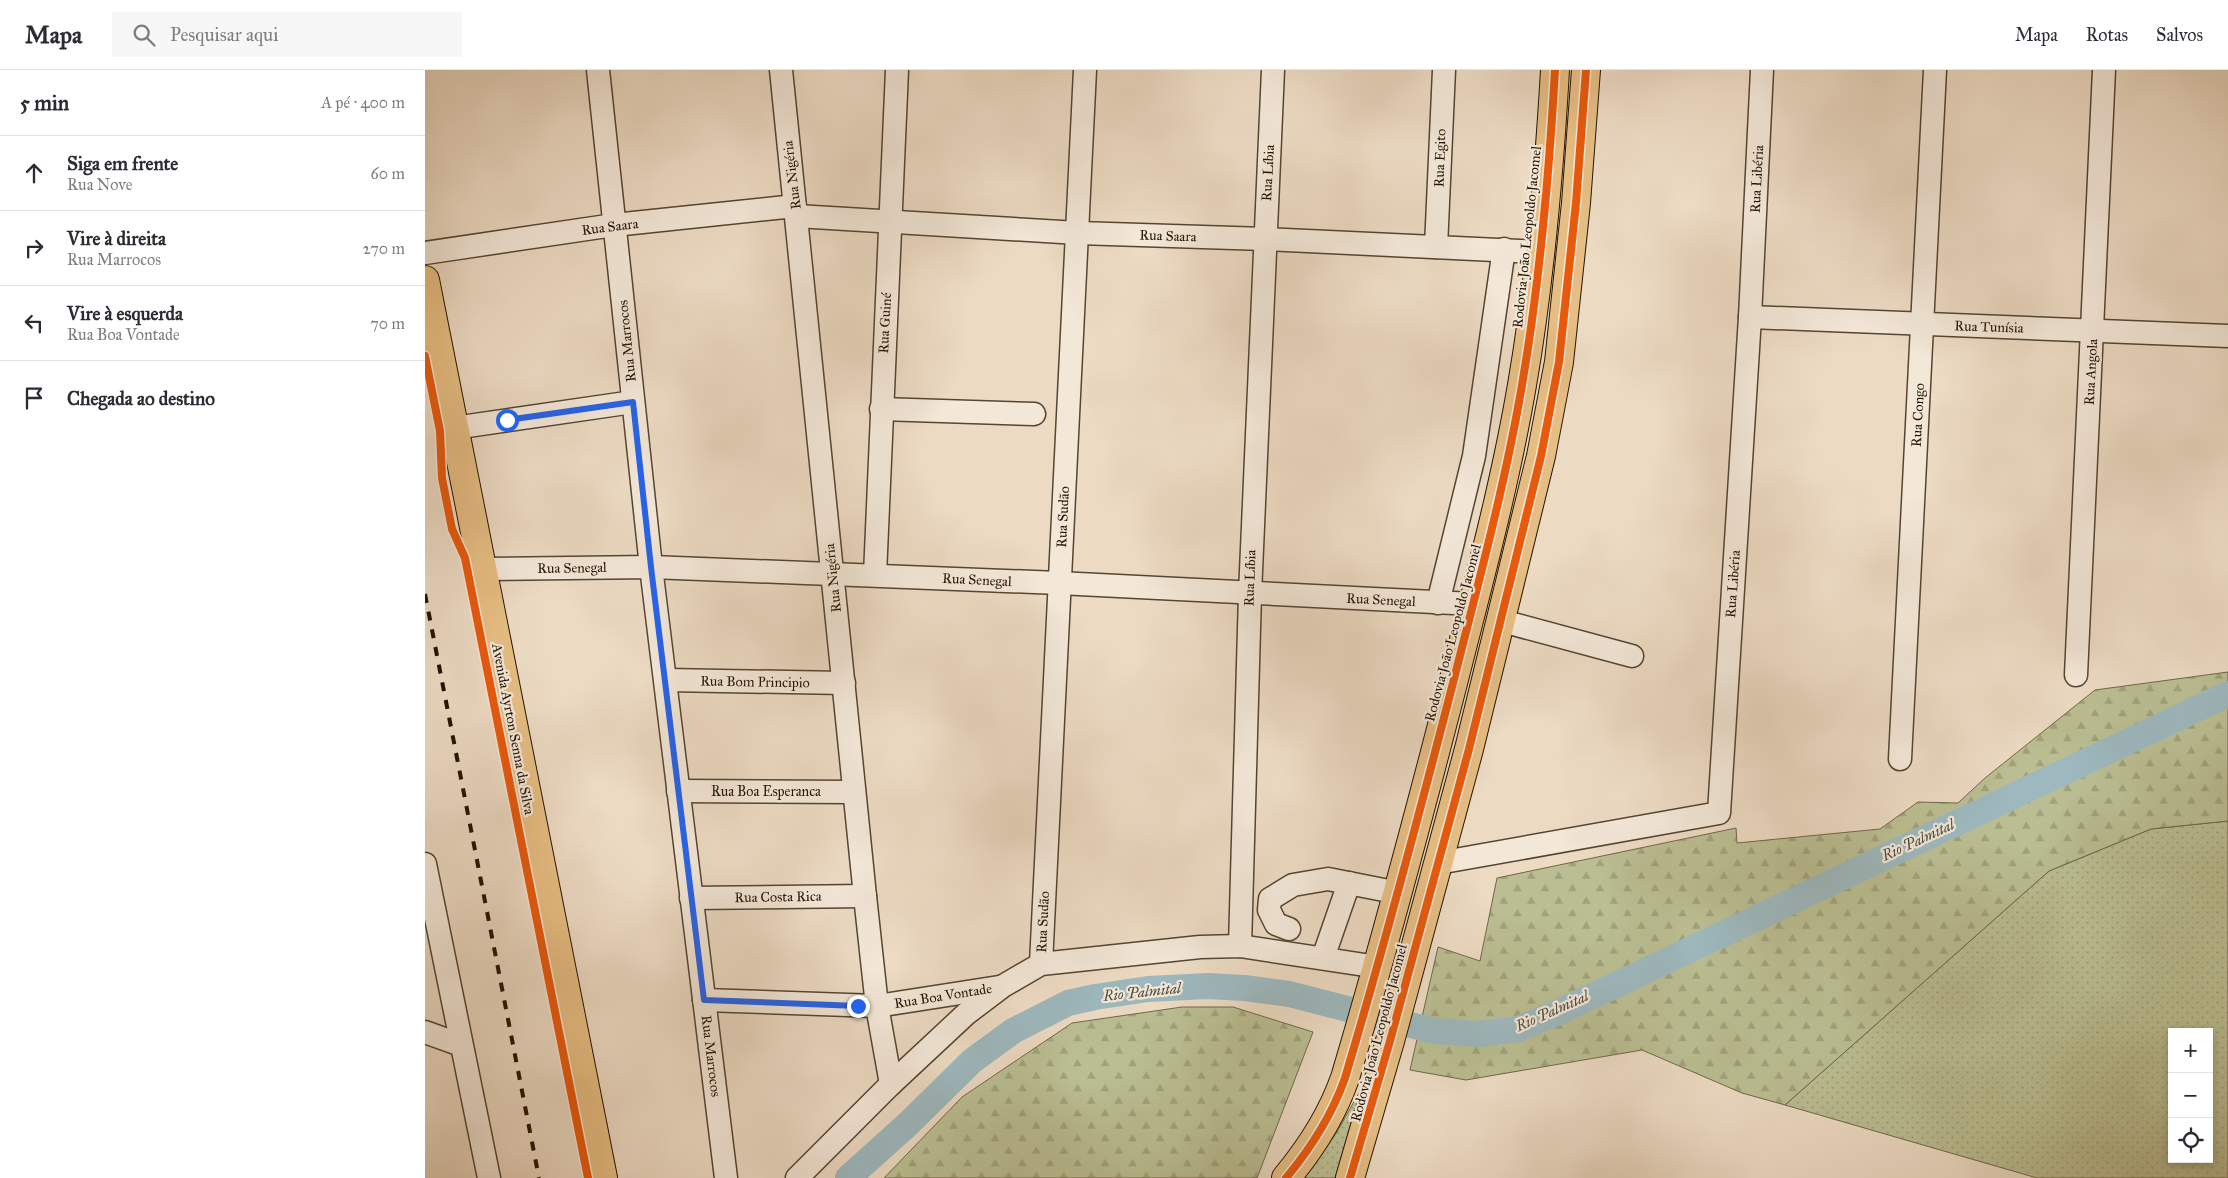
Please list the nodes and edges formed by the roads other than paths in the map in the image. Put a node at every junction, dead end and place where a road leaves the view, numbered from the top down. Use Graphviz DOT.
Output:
graph roads {
  1 [pos="598,70"];
  2 [pos="781,70"];
  3 [pos="897,70"];
  4 [pos="1085,70"];
  5 [pos="1273,70"];
  6 [pos="1444,70"];
  7 [pos="1555,70"];
  8 [pos="1587,70"];
  9 [pos="1762,70"];
  10 [pos="1935,70"];
  11 [pos="2104,70"];
  12 [pos="796,211"];
  13 [pos="890,223"];
  14 [pos="614,225"];
  15 [pos="1078,233"];
  16 [pos="1265,239"];
  17 [pos="1436,247"];
  18 [pos="1504,249"];
  19 [pos="1539,252"];
  20 [pos="425,253"];
  21 [pos="425,280"];
  22 [pos="1750,317"];
  23 [pos="1923,324"];
  24 [pos="2093,331"];
  25 [pos="2228,336"];
  26 [pos="633,402"];
  27 [pos="881,409"];
  28 [pos="1034,414"];
  29 [pos="454,428"];
  30 [pos="651,567"];
  31 [pos="481,569"];
  32 [pos="832,574"];
  33 [pos="875,575"];
  34 [pos="1059,583"];
  35 [pos="1250,594"];
  36 [pos="1438,603"];
  37 [pos="1473,604"];
  38 [pos="1502,621"];
  39 [pos="1632,656"];
  40 [pos="2076,675"];
  41 [pos="666,680"];
  42 [pos="844,683"];
  43 [pos="1900,759"];
  44 [pos="678,791"];
  45 [pos="854,792"];
  46 [pos="1439,863"];
  47 [pos="426,874"];
  48 [pos="1349,883"];
  49 [pos="1399,893"];
  50 [pos="865,896"];
  51 [pos="691,898"];
  52 [pos="1289,929"];
  53 [pos="1240,946"];
  54 [pos="1323,958"];
  55 [pos="1041,964"];
  56 [pos="1378,967"];
  57 [pos="1003,986"];
  58 [pos="704,1000"];
  59 [pos="877,1006"];
  60 [pos="425,1032"];
  61 [pos="461,1045"];
  62 [pos="891,1084"];
  63 [pos="1357,1173"];
  64 [pos="489,1178"];
  65 [pos="603,1178"];
  66 [pos="726,1178"];
  67 [pos="797,1178"];
  68 [pos="1287,1178"];
  1 -- 14 [label="street, Rua Marrocos"];
  2 -- 12 [label="street, Rua Nigéria"];
  3 -- 13 [label="street, Rua Guiné"];
  4 -- 15 [label="street, Rua Sudão"];
  5 -- 16 [label="street, Rua Líbia"];
  6 -- 17 [label="street, Rua Egito"];
  7 -- 19 [label="main road, Rodovia João Leopoldo Jacomel"];
  8 -- 38 [label="main road, Rodovia João Leopoldo Jacomel"];
  9 -- 22 [label="street, Rua Libéria"];
  10 -- 23 [label="street, Rua Congo"];
  11 -- 24 [label="street, Rua Angola"];
  12 -- 13 [label="street, Rua Saara"];
  12 -- 14 [label="street, Rua Saara"];
  12 -- 32 [label="street, Rua Nigéria"];
  13 -- 15 [label="street, Rua Saara"];
  13 -- 27 [label="street, Rua Guiné"];
  14 -- 20 [label="street, Rua Saara"];
  14 -- 26 [label="street, Rua Marrocos"];
  15 -- 16 [label="street, Rua Saara"];
  15 -- 34 [label="street, Rua Sudão"];
  16 -- 17 [label="street, Rua Saara"];
  16 -- 35 [label="street, Rua Líbia"];
  17 -- 18 [label="street, Rua Saara"];
  18 -- 19 [label="street, Rua Saara"];
  18 -- 36 [label="street"];
  19 -- 37 [label="main road, Rodovia João Leopoldo Jacomel"];
  21 -- 29 [label="main road, Avenida Ayrton Senna da Silva"];
  22 -- 23 [label="street, Rua Tunísia"];
  22 -- 46 [label="street, Rua Libéria"];
  23 -- 24 [label="street, Rua Tunísia"];
  23 -- 43 [label="street, Rua Congo"];
  24 -- 25 [label="street, Rua Tunísia"];
  24 -- 40 [label="street, Rua Angola"];
  26 -- 29 [label="street"];
  26 -- 30 [label="street, Rua Marrocos"];
  27 -- 28 [label="street"];
  27 -- 33 [label="street, Rua Guiné"];
  29 -- 31 [label="main road, Avenida Ayrton Senna da Silva"];
  30 -- 31 [label="street, Rua Senegal"];
  30 -- 32 [label="street, Rua Senegal"];
  30 -- 41 [label="street, Rua Marrocos"];
  31 -- 65 [label="main road, Avenida Ayrton Senna da Silva"];
  32 -- 33 [label="street, Rua Senegal"];
  32 -- 42 [label="street, Rua Nigéria"];
  33 -- 34 [label="street, Rua Senegal"];
  34 -- 35 [label="street, Rua Senegal"];
  34 -- 55 [label="street, Rua Sudão"];
  35 -- 36 [label="street, Rua Senegal"];
  35 -- 53 [label="street, Rua Líbia"];
  36 -- 37 [label="street, Rua Senegal"];
  37 -- 49 [label="main road, Rodovia João Leopoldo Jacomel"];
  38 -- 39 [label="street"];
  38 -- 46 [label="main road, Rodovia João Leopoldo Jacomel"];
  41 -- 42 [label="street, Rua Bom Principio"];
  41 -- 44 [label="street, Rua Marrocos"];
  42 -- 45 [label="street, Rua Nigéria"];
  44 -- 45 [label="street, Rua Boa Esperanca"];
  44 -- 51 [label="street, Rua Marrocos"];
  45 -- 50 [label="street, Rua Nigéria"];
  46 -- 63 [label="main road, Rodovia João Leopoldo Jacomel"];
  47 -- 61 [label="street"];
  48 -- 49 [label="street"];
  48 -- 52 [label="street"];
  48 -- 54 [label="street"];
  49 -- 56 [label="main road, Rodovia João Leopoldo Jacomel"];
  50 -- 51 [label="street, Rua Costa Rica"];
  50 -- 59 [label="street, Rua Nigéria"];
  51 -- 58 [label="street, Rua Marrocos"];
  53 -- 54 [label="street"];
  53 -- 55 [label="street"];
  54 -- 56 [label="street"];
  55 -- 57 [label="street"];
  56 -- 68 [label="main road, Rodovia João Leopoldo Jacomel"];
  57 -- 59 [label="street, Rua Boa Vontade"];
  57 -- 62 [label="street"];
  58 -- 59 [label="street, Rua Boa Vontade"];
  58 -- 66 [label="street, Rua Marrocos"];
  59 -- 62 [label="street, Rua Nigéria"];
  60 -- 61 [label="street"];
  61 -- 64 [label="street"];
  62 -- 67 [label="street"];
}
